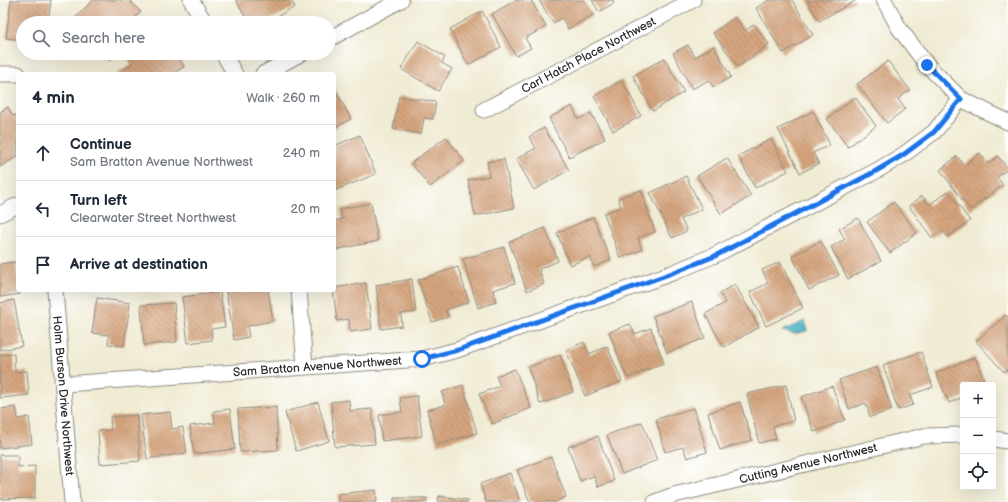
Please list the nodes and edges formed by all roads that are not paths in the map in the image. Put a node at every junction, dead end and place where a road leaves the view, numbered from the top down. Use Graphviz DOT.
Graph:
graph roads {
  1 [pos="191,0"];
  2 [pos="401,0"];
  3 [pos="693,0"];
  4 [pos="884,0"];
  5 [pos="201,16"];
  6 [pos="336,35"];
  7 [pos="226,60"];
  8 [pos="289,60"];
  9 [pos="234,72"];
  10 [pos="267,72"];
  11 [pos="0,74"];
  12 [pos="16,74"];
  13 [pos="961,99"];
  14 [pos="484,110"];
  15 [pos="1008,122"];
  16 [pos="16,206"];
  17 [pos="0,214"];
  18 [pos="55,292"];
  19 [pos="299,292"];
  20 [pos="305,367"];
  21 [pos="64,384"];
  22 [pos="960,435"];
  23 [pos="996,439"];
  24 [pos="1008,441"];
  25 [pos="72,502"];
  26 [pos="655,502"];
  1 -- 5 [label="street"];
  2 -- 6 [label="street"];
  3 -- 14 [label="street, Carl Hatch Place Northwest"];
  4 -- 13 [label="street"];
  7 -- 9 [label="street"];
  8 -- 10 [label="street"];
  11 -- 12 [label="street"];
  13 -- 15 [label="street"];
  13 -- 20 [label="street, Sam Bratton Avenue Northwest"];
  16 -- 17 [label="street"];
  18 -- 21 [label="street, Holm Burson Drive Northwest"];
  19 -- 20 [label="street"];
  20 -- 21 [label="street, Sam Bratton Avenue Northwest"];
  21 -- 25 [label="street, Holm Burson Drive Northwest"];
  22 -- 26 [label="street, Cutting Avenue Northwest"];
  23 -- 24 [label="street"];
}
